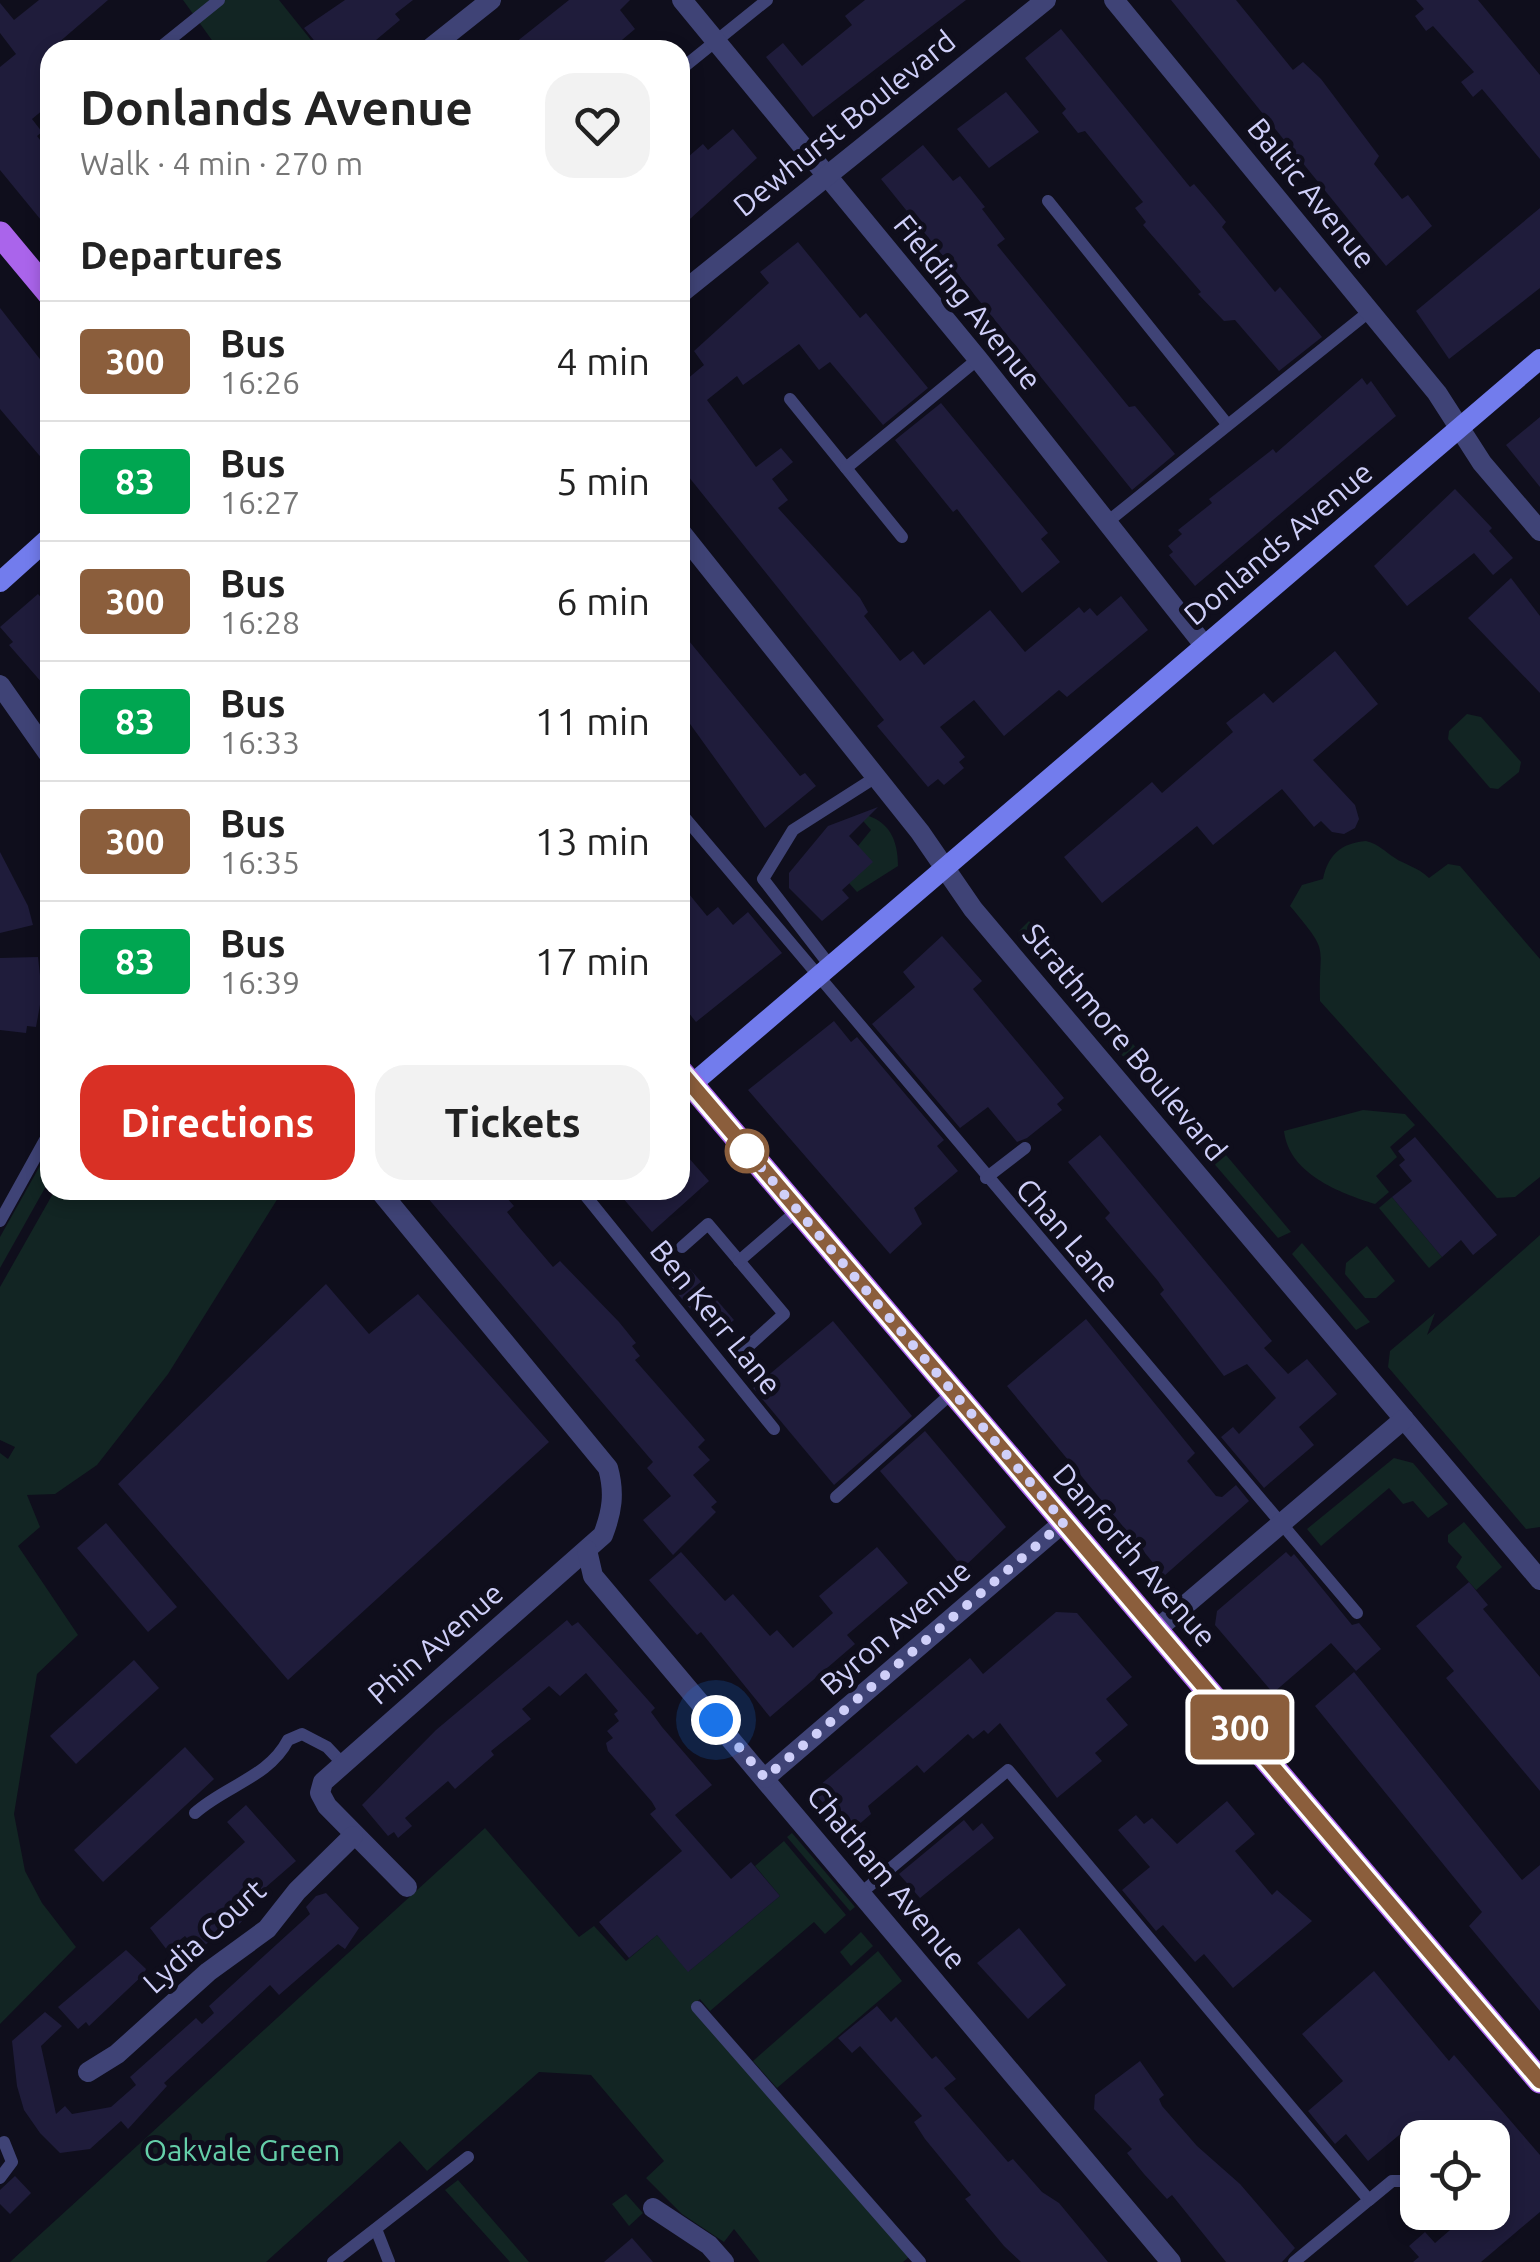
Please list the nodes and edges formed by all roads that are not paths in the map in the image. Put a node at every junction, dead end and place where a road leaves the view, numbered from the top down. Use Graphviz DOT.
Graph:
graph roads {
  1 [pos="219,0"];
  2 [pos="492,0"];
  3 [pos="682,0"];
  4 [pos="767,0"];
  5 [pos="1046,0"];
  6 [pos="1114,0"];
  7 [pos="169,40"];
  8 [pos="441,40"];
  9 [pos="716,41"];
  10 [pos="690,62"];
  11 [pos="825,175"];
  12 [pos="1048,201"];
  13 [pos="0,234"];
  14 [pos="40,282"];
  15 [pos="690,286"];
  16 [pos="1370,310"];
  17 [pos="978,359"];
  18 [pos="1540,359"];
  19 [pos="790,399"];
  20 [pos="1227,424"];
  21 [pos="1460,428"];
  22 [pos="846,468"];
  23 [pos="1106,523"];
  24 [pos="1540,530"];
  25 [pos="902,536"];
  26 [pos="690,544"];
  27 [pos="40,549"];
  28 [pos="0,582"];
  29 [pos="1204,645"];
  30 [pos="0,685"];
  31 [pos="40,742"];
  32 [pos="876,777"];
  33 [pos="690,823"];
  34 [pos="946,867"];
  35 [pos="824,973"];
  36 [pos="690,1075"];
  37 [pos="690,1083"];
  38 [pos="1025,1148"];
  39 [pos="40,1149"];
  40 [pos="986,1178"];
  41 [pos="387,1200"];
  42 [pos="589,1200"];
  43 [pos="798,1210"];
  44 [pos="0,1221"];
  45 [pos="682,1247"];
  46 [pos="739,1260"];
  47 [pos="743,1351"];
  48 [pos="954,1392"];
  49 [pos="1404,1419"];
  50 [pos="774,1429"];
  51 [pos="836,1497"];
  52 [pos="1064,1522"];
  53 [pos="1282,1523"];
  54 [pos="587,1550"];
  55 [pos="1540,1580"];
  56 [pos="1357,1613"];
  57 [pos="1156,1630"];
  58 [pos="343,1764"];
  59 [pos="765,1778"];
  60 [pos="196,1813"];
  61 [pos="352,1836"];
  62 [pos="407,1888"];
  63 [pos="860,1893"];
  64 [pos="697,2007"];
  65 [pos="88,2072"];
  66 [pos="1540,2081"];
  67 [pos="4,2142"];
  68 [pos="468,2157"];
  69 [pos="0,2178"];
  70 [pos="1400,2180"];
  71 [pos="1368,2200"];
  72 [pos="653,2208"];
  73 [pos="376,2229"];
  74 [pos="333,2262"];
  75 [pos="390,2262"];
  76 [pos="724,2262"];
  77 [pos="920,2262"];
  78 [pos="1171,2262"];
  79 [pos="1294,2262"];
  1 -- 7 [label="lane"];
  2 -- 8 [label="street"];
  3 -- 9 [label="street, Fielding Avenue"];
  4 -- 9 [label="lane"];
  5 -- 11 [label="street, Dewhurst Boulevard"];
  6 -- 16 [label="street, Baltic Avenue"];
  9 -- 10 [label="lane"];
  9 -- 11 [label="street, Fielding Avenue"];
  11 -- 15 [label="street, Dewhurst Boulevard"];
  11 -- 17 [label="street, Fielding Avenue"];
  12 -- 20 [label="lane"];
  13 -- 14 [label="main road"];
  16 -- 20 [label="lane"];
  16 -- 21 [label="street, Baltic Avenue"];
  17 -- 22 [label="lane"];
  17 -- 23 [label="street, Fielding Avenue"];
  18 -- 21 [label="street, Donlands Avenue"];
  19 -- 22 [label="lane"];
  20 -- 23 [label="lane"];
  21 -- 24 [label="street, Baltic Avenue"];
  21 -- 29 [label="street, Donlands Avenue"];
  22 -- 25 [label="lane"];
  23 -- 29 [label="street, Fielding Avenue"];
  26 -- 32 [label="street, Strathmore Boulevard"];
  27 -- 28 [label="street"];
  29 -- 34 [label="street, Donlands Avenue"];
  30 -- 31 [label="street"];
  32 -- 34 [label="street, Strathmore Boulevard"];
  32 -- 35 [label="lane"];
  33 -- 35 [label="lane"];
  34 -- 35 [label="street, Donlands Avenue"];
  34 -- 49 [label="street, Strathmore Boulevard"];
  35 -- 36 [label="street, Donlands Avenue"];
  35 -- 40 [label="lane, Chan Lane"];
  37 -- 43 [label="main road, Danforth Avenue"];
  38 -- 40 [label="lane"];
  39 -- 44 [label="lane"];
  40 -- 53 [label="lane, Chan Lane"];
  41 -- 54 [label="street"];
  42 -- 50 [label="lane, Ben Kerr Lane"];
  43 -- 46 [label="lane"];
  43 -- 48 [label="main road, Danforth Avenue"];
  45 -- 46 [label="lane"];
  46 -- 47 [label="lane"];
  48 -- 51 [label="lane"];
  48 -- 52 [label="main road, Danforth Avenue"];
  49 -- 53 [label="street"];
  49 -- 55 [label="street, Strathmore Boulevard"];
  52 -- 57 [label="main road, Danforth Avenue"];
  52 -- 59 [label="street, Byron Avenue"];
  53 -- 56 [label="lane, Chan Lane"];
  53 -- 57 [label="street"];
  54 -- 58 [label="street, Phin Avenue"];
  54 -- 59 [label="street, Chatham Avenue"];
  57 -- 66 [label="main road, Danforth Avenue"];
  58 -- 60 [label="lane"];
  58 -- 61 [label="street, Phin Avenue"];
  59 -- 63 [label="street, Chatham Avenue"];
  61 -- 62 [label="street"];
  61 -- 65 [label="street, Lydia Court"];
  63 -- 71 [label="lane"];
  63 -- 78 [label="street, Chatham Avenue"];
  64 -- 77 [label="lane"];
  67 -- 69 [label="lane"];
  68 -- 73 [label="lane"];
  70 -- 71 [label="lane"];
  71 -- 79 [label="lane"];
  72 -- 76 [label="street"];
  73 -- 74 [label="lane"];
  73 -- 75 [label="lane"];
}
